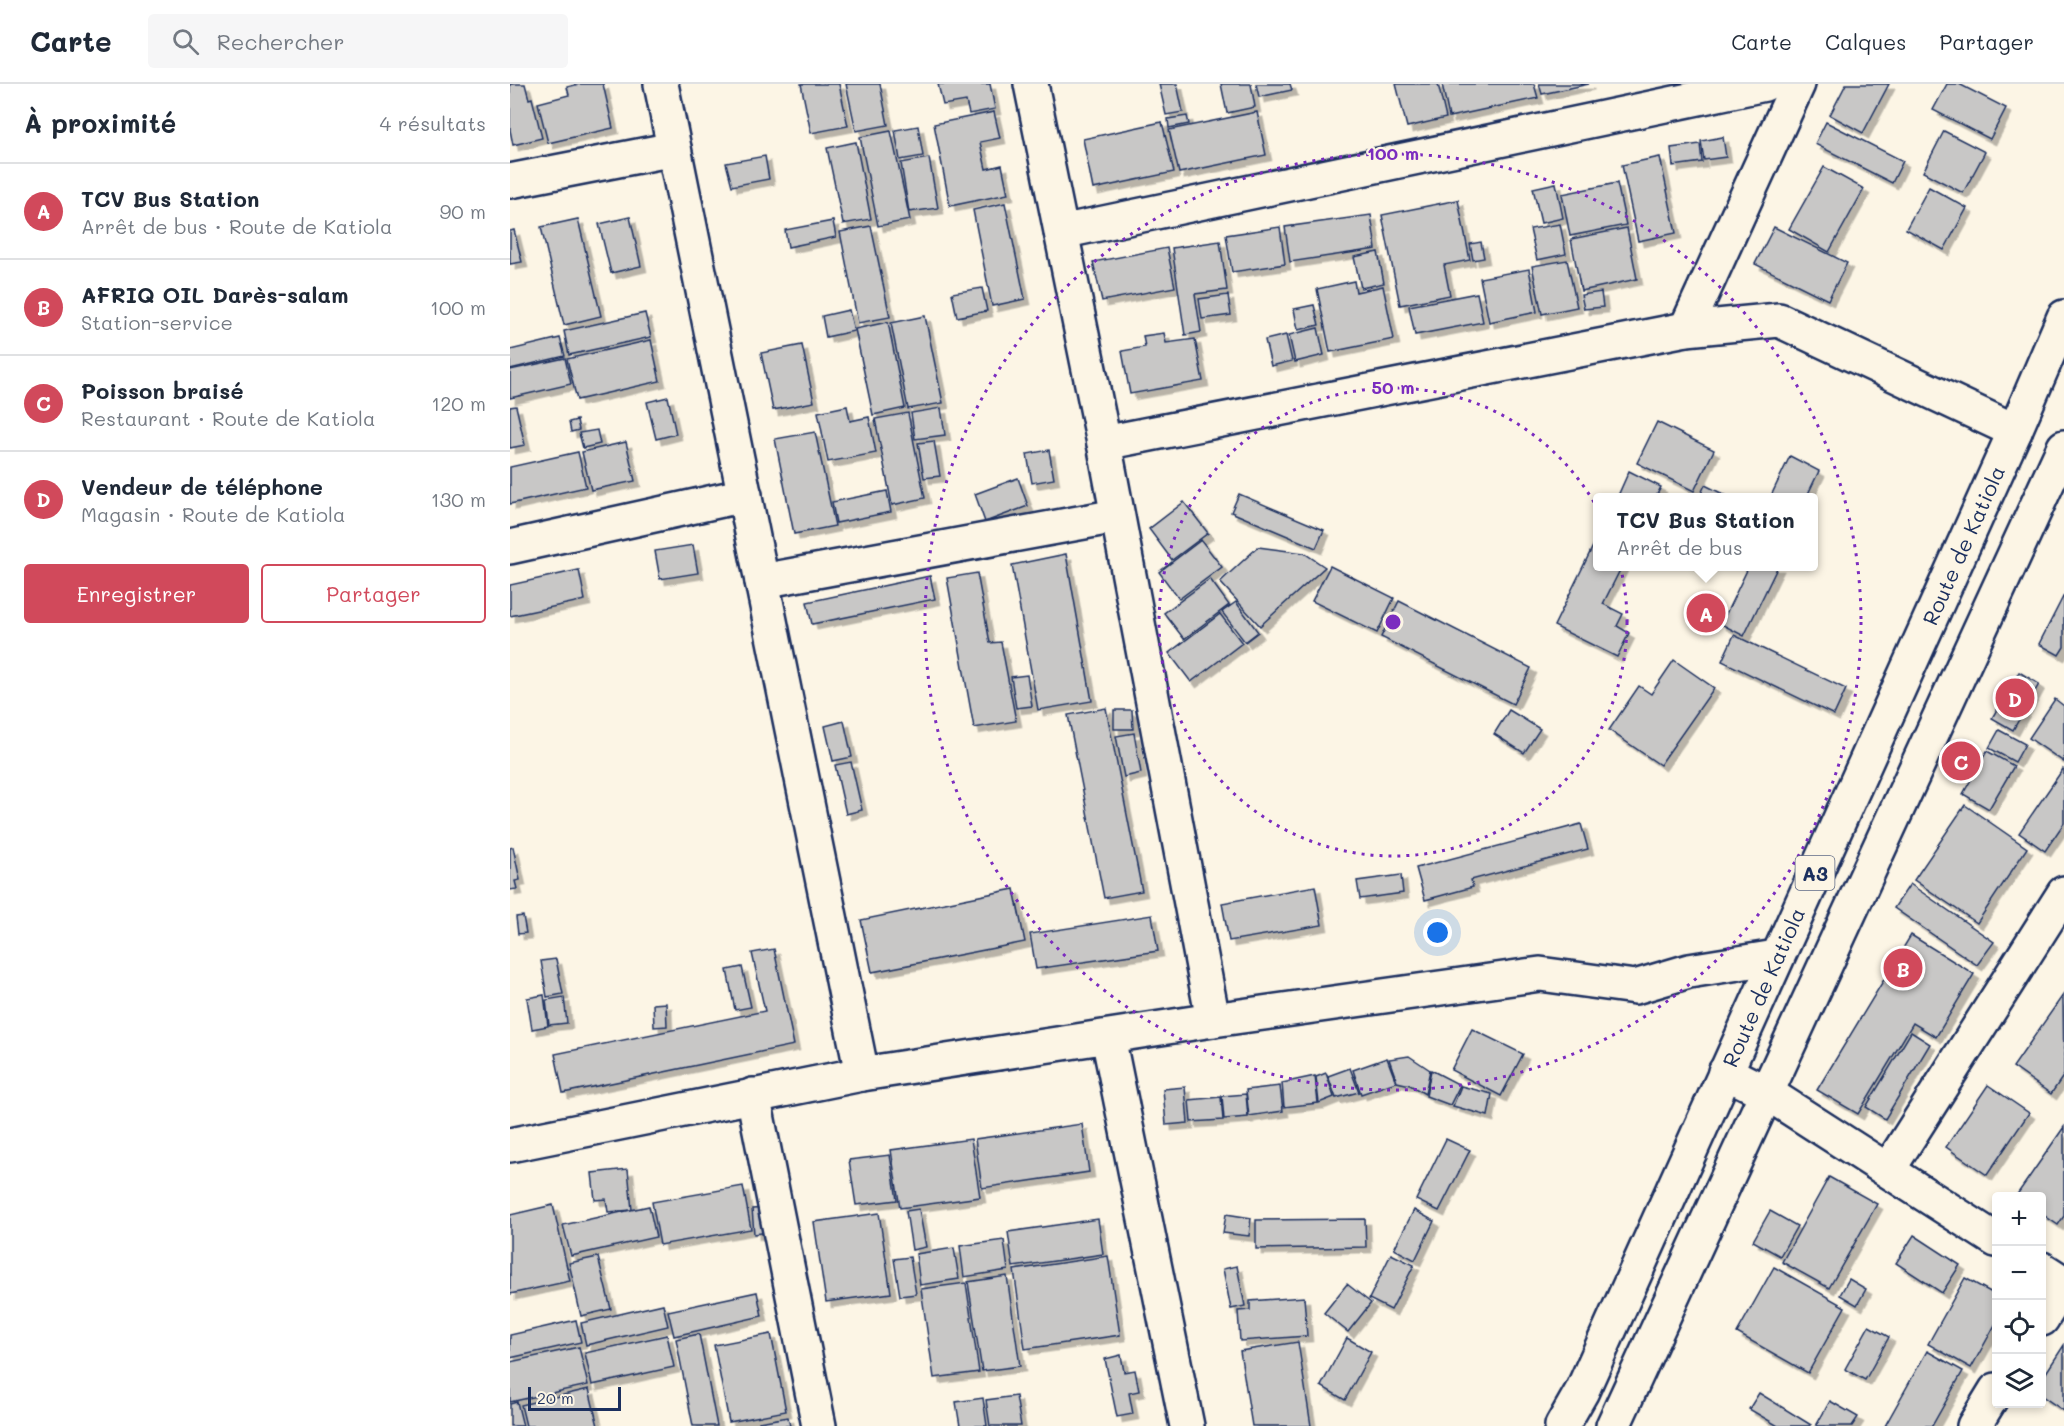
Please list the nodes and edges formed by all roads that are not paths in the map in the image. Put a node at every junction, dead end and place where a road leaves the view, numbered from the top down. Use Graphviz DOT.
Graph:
graph roads {
  1 [pos="661,84"];
  2 [pos="1031,84"];
  3 [pos="1765,84"];
  4 [pos="1798,84"];
  5 [pos="674,149"];
  6 [pos="510,181"];
  7 [pos="1061,232"];
  8 [pos="2064,317"];
  9 [pos="1686,328"];
  10 [pos="2015,431"];
  11 [pos="1104,443"];
  12 [pos="2064,447"];
  13 [pos="745,495"];
  14 [pos="1117,516"];
  15 [pos="510,547"];
  16 [pos="762,581"];
  17 [pos="2064,893"];
  18 [pos="1776,957"];
  19 [pos="1213,1020"];
  20 [pos="1108,1037"];
  21 [pos="1725,1072"];
  22 [pos="862,1074"];
  23 [pos="1767,1093"];
  24 [pos="753,1095"];
  25 [pos="510,1145"];
  26 [pos="1888,1170"];
  27 [pos="1992,1237"];
  28 [pos="2046,1272"];
  29 [pos="2064,1284"];
  30 [pos="2046,1313"];
  31 [pos="1992,1397"];
  32 [pos="819,1426"];
  33 [pos="1187,1426"];
  34 [pos="1562,1426"];
  35 [pos="1613,1426"];
  36 [pos="1974,1426"];
  1 -- 5 [label="main road"];
  2 -- 7 [label="main road"];
  3 -- 7 [label="main road"];
  4 -- 9 [label="main road"];
  5 -- 6 [label="main road"];
  5 -- 13 [label="main road"];
  7 -- 11 [label="main road"];
  8 -- 10 [label="main road, Route de Katiola / A3"];
  9 -- 10 [label="main road"];
  9 -- 11 [label="main road"];
  10 -- 18 [label="main road, Route de Katiola / A3"];
  11 -- 14 [label="main road"];
  12 -- 23 [label="main road, A3"];
  13 -- 15 [label="main road"];
  13 -- 16 [label="main road"];
  14 -- 16 [label="main road"];
  14 -- 19 [label="main road"];
  16 -- 22 [label="main road"];
  17 -- 26 [label="main road"];
  18 -- 19 [label="main road"];
  18 -- 21 [label="main road, Route de Katiola / A3"];
  19 -- 20 [label="main road"];
  20 -- 22 [label="main road"];
  20 -- 33 [label="main road"];
  21 -- 23 [label="main road"];
  21 -- 34 [label="main road, Route de Katiola / A3"];
  22 -- 24 [label="main road"];
  23 -- 26 [label="main road"];
  23 -- 35 [label="main road, A3"];
  24 -- 25 [label="main road"];
  24 -- 32 [label="main road"];
  26 -- 27 [label="main road"];
  28 -- 29 [label="main road"];
  29 -- 30 [label="main road"];
  31 -- 36 [label="main road"];
}
